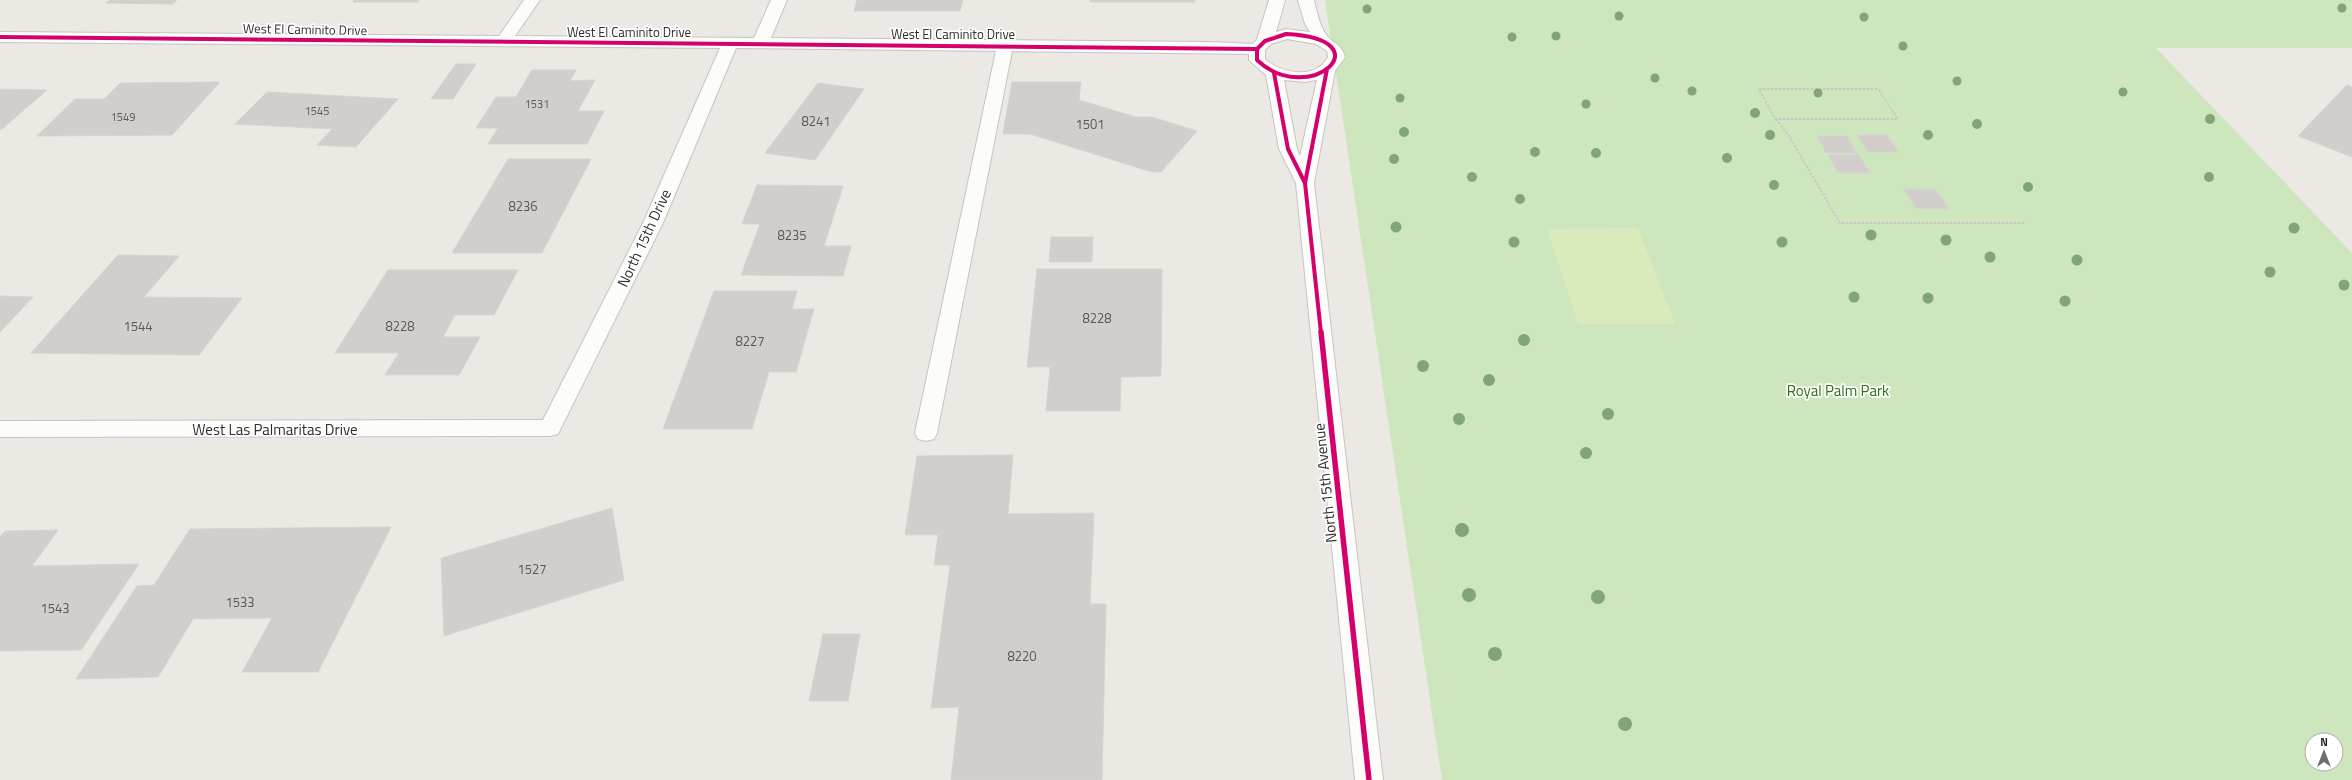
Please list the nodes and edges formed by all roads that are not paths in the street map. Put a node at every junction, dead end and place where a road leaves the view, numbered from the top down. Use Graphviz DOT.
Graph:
graph roads {
  1 [pos="532,0"];
  2 [pos="779,0"];
  3 [pos="1277,0"];
  4 [pos="1306,0"];
  5 [pos="0,37"];
  6 [pos="1323,41"];
  7 [pos="503,42"];
  8 [pos="730,44"];
  9 [pos="760,44"];
  10 [pos="1261,45"];
  11 [pos="1004,46"];
  12 [pos="1327,69"];
  13 [pos="1274,73"];
  14 [pos="1305,183"];
  15 [pos="550,428"];
  16 [pos="0,429"];
  17 [pos="926,433"];
  18 [pos="1369,780"];
  1 -- 7 [label="street"];
  2 -- 9 [label="street"];
  3 -- 10 [label="street"];
  4 -- 6 [label="street, North 15th Avenue"];
  5 -- 7 [label="street, West El Caminito Drive"];
  6 -- 10 [label="street"];
  6 -- 12 [label="street, North 15th Avenue"];
  7 -- 8 [label="street, West El Caminito Drive"];
  8 -- 9 [label="street, West El Caminito Drive"];
  8 -- 15 [label="street, North 15th Drive"];
  9 -- 11 [label="street, West El Caminito Drive"];
  10 -- 11 [label="street, West El Caminito Drive"];
  10 -- 13 [label="street"];
  11 -- 17 [label="street"];
  12 -- 13 [label="street"];
  12 -- 14 [label="street, North 15th Avenue"];
  13 -- 14 [label="street, North 15th Avenue"];
  14 -- 18 [label="street, North 15th Avenue"];
  15 -- 16 [label="street, West Las Palmaritas Drive"];
}
